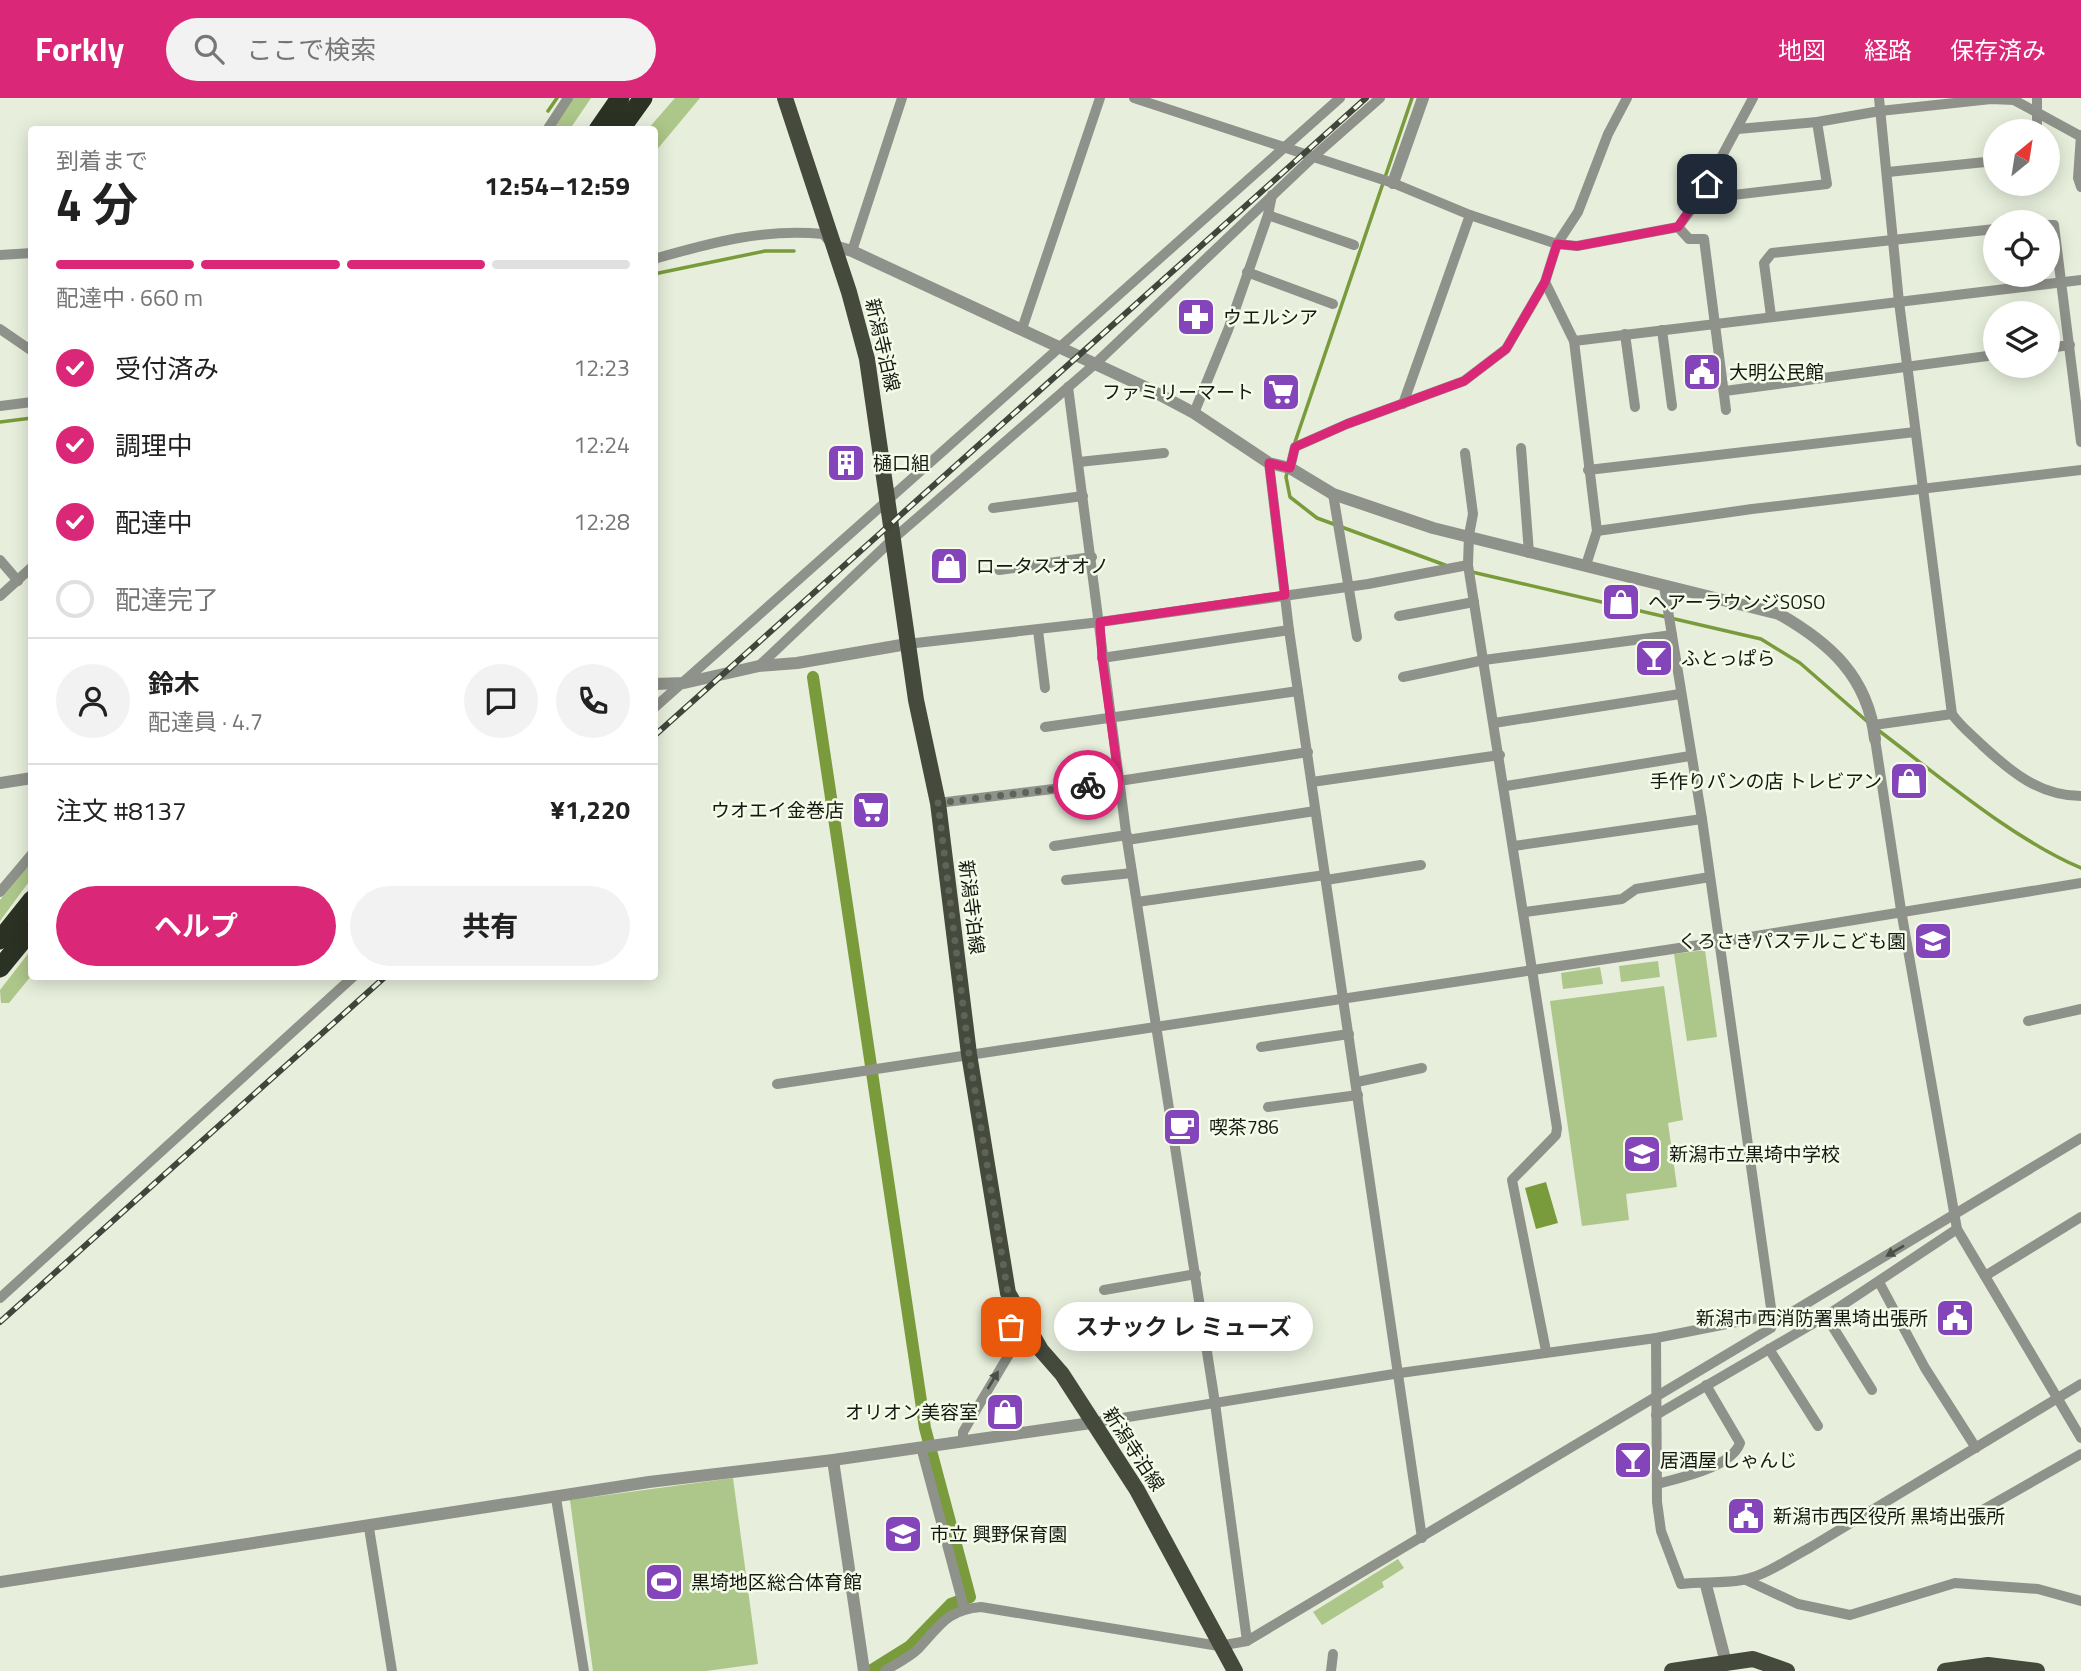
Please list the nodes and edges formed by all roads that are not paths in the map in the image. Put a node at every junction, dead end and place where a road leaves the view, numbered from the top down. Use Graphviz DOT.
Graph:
graph roads {
  1 [pos="568,98"];
  2 [pos="620,98"];
  3 [pos="643,98"];
  4 [pos="785,98"];
  5 [pos="902,98"];
  6 [pos="1100,98"];
  7 [pos="1134,98"];
  8 [pos="1340,98"];
  9 [pos="1380,98"];
  10 [pos="1423,98"];
  11 [pos="1627,98"];
  12 [pos="1753,98"];
  13 [pos="1879,98"];
  14 [pos="2037,98"];
  15 [pos="1975,100"];
  16 [pos="1880,111"];
  17 [pos="2036,111"];
  18 [pos="2036,119"];
  19 [pos="1817,122"];
  20 [pos="550,126"];
  21 [pos="601,126"];
  22 [pos="623,126"];
  23 [pos="1738,129"];
  24 [pos="2081,135"];
  25 [pos="1284,148"];
  26 [pos="1313,157"];
  27 [pos="1983,162"];
  28 [pos="1888,172"];
  29 [pos="1393,183"];
  30 [pos="2081,187"];
  31 [pos="1272,195"];
  32 [pos="1699,199"];
  33 [pos="1268,215"];
  34 [pos="1470,215"];
  35 [pos="1678,227"];
  36 [pos="1983,230"];
  37 [pos="1894,238"];
  38 [pos="1557,244"];
  39 [pos="1354,245"];
  40 [pos="834,246"];
  41 [pos="852,251"];
  42 [pos="28,253"];
  43 [pos="0,255"];
  44 [pos="658,258"];
  45 [pos="2060,268"];
  46 [pos="1247,272"];
  47 [pos="2081,280"];
  48 [pos="1545,282"];
  49 [pos="2062,283"];
  50 [pos="1899,302"];
  51 [pos="1334,304"];
  52 [pos="1770,316"];
  53 [pos="1713,324"];
  54 [pos="0,329"];
  55 [pos="1022,329"];
  56 [pos="1662,330"];
  57 [pos="1625,334"];
  58 [pos="1574,341"];
  59 [pos="2070,345"];
  60 [pos="1060,346"];
  61 [pos="2060,346"];
  62 [pos="28,348"];
  63 [pos="1983,357"];
  64 [pos="1096,364"];
  65 [pos="1909,368"];
  66 [pos="1068,387"];
  67 [pos="1725,391"];
  68 [pos="28,402"];
  69 [pos="1403,404"];
  70 [pos="0,406"];
  71 [pos="1672,406"];
  72 [pos="1635,407"];
  73 [pos="1726,410"];
  74 [pos="1194,413"];
  75 [pos="1915,432"];
  76 [pos="2081,442"];
  77 [pos="1521,448"];
  78 [pos="1164,453"];
  79 [pos="1465,453"];
  80 [pos="1079,462"];
  81 [pos="1269,463"];
  82 [pos="1290,468"];
  83 [pos="1588,470"];
  84 [pos="2081,470"];
  85 [pos="1924,489"];
  86 [pos="1332,494"];
  87 [pos="1083,496"];
  88 [pos="888,500"];
  89 [pos="993,508"];
  90 [pos="1597,531"];
  91 [pos="1469,535"];
  92 [pos="893,539"];
  93 [pos="1529,553"];
  94 [pos="1091,557"];
  95 [pos="0,560"];
  96 [pos="1468,565"];
  97 [pos="1586,565"];
  98 [pos="999,570"];
  99 [pos="28,571"];
  100 [pos="18,581"];
  101 [pos="1349,585"];
  102 [pos="1664,586"];
  103 [pos="1285,595"];
  104 [pos="0,596"];
  105 [pos="1474,602"];
  106 [pos="1399,616"];
  107 [pos="1100,622"];
  108 [pos="1038,630"];
  109 [pos="1289,630"];
  110 [pos="1672,635"];
  111 [pos="1357,637"];
  112 [pos="907,644"];
  113 [pos="1102,658"];
  114 [pos="1483,660"];
  115 [pos="759,666"];
  116 [pos="1403,677"];
  117 [pos="684,683"];
  118 [pos="658,684"];
  119 [pos="1045,688"];
  120 [pos="1298,691"];
  121 [pos="1680,694"];
  122 [pos="658,705"];
  123 [pos="1952,714"];
  124 [pos="1112,719"];
  125 [pos="1494,723"];
  126 [pos="1874,725"];
  127 [pos="1045,727"];
  128 [pos="1875,739"];
  129 [pos="1308,752"];
  130 [pos="1500,755"];
  131 [pos="1690,756"];
  132 [pos="28,779"];
  133 [pos="1119,781"];
  134 [pos="1312,782"];
  135 [pos="0,783"];
  136 [pos="1506,786"];
  137 [pos="2081,796"];
  138 [pos="938,803"];
  139 [pos="1315,811"];
  140 [pos="1702,819"];
  141 [pos="1127,838"];
  142 [pos="1054,846"];
  143 [pos="1514,846"];
  144 [pos="28,859"];
  145 [pos="1421,865"];
  146 [pos="1132,873"];
  147 [pos="1326,877"];
  148 [pos="1710,877"];
  149 [pos="1066,880"];
  150 [pos="2081,883"];
  151 [pos="0,892"];
  152 [pos="1137,902"];
  153 [pos="28,905"];
  154 [pos="1900,910"];
  155 [pos="1525,912"];
  156 [pos="28,934"];
  157 [pos="0,940"];
  158 [pos="1719,942"];
  159 [pos="0,968"];
  160 [pos="1534,971"];
  161 [pos="350,980"];
  162 [pos="1343,1000"];
  163 [pos="2081,1009"];
  164 [pos="2028,1021"];
  165 [pos="1156,1028"];
  166 [pos="1349,1034"];
  167 [pos="1261,1047"];
  168 [pos="969,1054"];
  169 [pos="1422,1068"];
  170 [pos="1357,1082"];
  171 [pos="777,1084"];
  172 [pos="1358,1095"];
  173 [pos="1268,1107"];
  174 [pos="2081,1138"];
  175 [pos="1953,1215"];
  176 [pos="2081,1217"];
  177 [pos="1957,1229"];
  178 [pos="1196,1274"];
  179 [pos="1985,1276"];
  180 [pos="1879,1282"];
  181 [pos="1104,1290"];
  182 [pos="1008,1293"];
  183 [pos="0,1298"];
  184 [pos="1772,1315"];
  185 [pos="1826,1316"];
  186 [pos="1656,1338"];
  187 [pos="1769,1349"];
  188 [pos="1546,1352"];
  189 [pos="1400,1373"];
  190 [pos="2081,1384"];
  191 [pos="1706,1385"];
  192 [pos="1872,1390"];
  193 [pos="1656,1396"];
  194 [pos="2057,1398"];
  195 [pos="1215,1402"];
  196 [pos="1656,1415"];
  197 [pos="1091,1423"];
  198 [pos="1818,1426"];
  199 [pos="2081,1438"];
  200 [pos="963,1440"];
  201 [pos="921,1447"];
  202 [pos="1976,1448"];
  203 [pos="2081,1454"];
  204 [pos="833,1460"];
  205 [pos="1657,1484"];
  206 [pos="556,1498"];
  207 [pos="1979,1512"];
  208 [pos="369,1528"];
  209 [pos="1422,1538"];
  210 [pos="1745,1580"];
  211 [pos="0,1583"];
  212 [pos="1706,1585"];
  213 [pos="2081,1601"];
  214 [pos="964,1608"];
  215 [pos="1247,1641"];
  216 [pos="1219,1646"];
  217 [pos="1333,1654"];
  218 [pos="1726,1662"];
  219 [pos="392,1671"];
  220 [pos="584,1671"];
  221 [pos="864,1671"];
  222 [pos="885,1671"];
  223 [pos="1235,1671"];
  224 [pos="1331,1671"];
  225 [pos="1672,1671"];
  226 [pos="1787,1671"];
  227 [pos="1945,1671"];
  228 [pos="2037,1671"];
  1 -- 20 [label="street"];
  2 -- 21 [label="highway"];
  3 -- 22 [label="highway"];
  4 -- 40 [label="main road, 新潟寺泊線"];
  5 -- 41 [label="street"];
  6 -- 55 [label="street"];
  7 -- 25 [label="street"];
  8 -- 25 [label="street"];
  9 -- 26 [label="street"];
  10 -- 29 [label="street"];
  11 -- 38 [label="street"];
  12 -- 23 [label="street"];
  13 -- 16 [label="street"];
  14 -- 17 [label="street"];
  15 -- 16 [label="street"];
  15 -- 17 [label="street"];
  16 -- 19 [label="street"];
  16 -- 28 [label="street"];
  17 -- 18 [label="street"];
  17 -- 24 [label="street"];
  19 -- 23 [label="street"];
  19 -- 32 [label="street"];
  23 -- 32 [label="street"];
  24 -- 30 [label="street"];
  25 -- 26 [label="street"];
  25 -- 60 [label="street"];
  26 -- 29 [label="street"];
  26 -- 31 [label="street"];
  27 -- 28 [label="street"];
  28 -- 37 [label="street"];
  29 -- 34 [label="street"];
  31 -- 33 [label="street"];
  31 -- 64 [label="street"];
  32 -- 35 [label="street"];
  33 -- 39 [label="street"];
  33 -- 46 [label="street"];
  34 -- 38 [label="street"];
  34 -- 69 [label="street"];
  35 -- 38 [label="street"];
  35 -- 53 [label="street"];
  36 -- 37 [label="street"];
  37 -- 50 [label="street"];
  37 -- 52 [label="street"];
  38 -- 48 [label="street"];
  40 -- 41 [label="street"];
  40 -- 44 [label="street"];
  40 -- 88 [label="main road, 新潟寺泊線"];
  41 -- 55 [label="street"];
  42 -- 43 [label="street"];
  45 -- 49 [label="street"];
  46 -- 51 [label="street"];
  46 -- 74 [label="street"];
  47 -- 49 [label="street"];
  48 -- 58 [label="street"];
  48 -- 69 [label="street"];
  49 -- 50 [label="street"];
  49 -- 59 [label="street"];
  50 -- 52 [label="street"];
  50 -- 65 [label="street"];
  52 -- 53 [label="street"];
  53 -- 56 [label="street"];
  53 -- 67 [label="street"];
  54 -- 62 [label="street"];
  55 -- 60 [label="street"];
  56 -- 57 [label="street"];
  56 -- 71 [label="street"];
  57 -- 58 [label="street"];
  57 -- 72 [label="street"];
  58 -- 83 [label="street"];
  59 -- 61 [label="street"];
  59 -- 76 [label="street"];
  60 -- 64 [label="street"];
  60 -- 88 [label="street"];
  63 -- 65 [label="street"];
  64 -- 66 [label="street"];
  64 -- 74 [label="street"];
  65 -- 67 [label="street"];
  65 -- 75 [label="street"];
  66 -- 80 [label="street"];
  66 -- 92 [label="street"];
  67 -- 73 [label="street"];
  68 -- 70 [label="street"];
  69 -- 82 [label="street"];
  74 -- 81 [label="street"];
  75 -- 83 [label="street"];
  75 -- 85 [label="street"];
  77 -- 93 [label="street"];
  78 -- 80 [label="street"];
  79 -- 91 [label="street"];
  80 -- 87 [label="street"];
  81 -- 82 [label="street"];
  81 -- 103 [label="street"];
  82 -- 86 [label="street"];
  83 -- 90 [label="street"];
  84 -- 85 [label="street"];
  85 -- 90 [label="street"];
  85 -- 123 [label="street"];
  86 -- 91 [label="street"];
  86 -- 101 [label="street"];
  87 -- 89 [label="street"];
  87 -- 94 [label="street"];
  88 -- 92 [label="main road, 新潟寺泊線"];
  88 -- 117 [label="street"];
  90 -- 97 [label="street"];
  91 -- 93 [label="street"];
  91 -- 96 [label="street"];
  92 -- 112 [label="main road, 新潟寺泊線"];
  92 -- 115 [label="street"];
  93 -- 97 [label="street"];
  94 -- 98 [label="street"];
  94 -- 107 [label="street"];
  95 -- 100 [label="street"];
  96 -- 101 [label="street"];
  96 -- 105 [label="street"];
  97 -- 102 [label="street"];
  99 -- 100 [label="street"];
  100 -- 104 [label="street"];
  101 -- 103 [label="street"];
  101 -- 111 [label="street"];
  102 -- 110 [label="street"];
  102 -- 126 [label="street"];
  103 -- 107 [label="street"];
  103 -- 109 [label="street"];
  105 -- 106 [label="street"];
  105 -- 114 [label="street"];
  107 -- 108 [label="street"];
  107 -- 113 [label="street"];
  108 -- 112 [label="street"];
  108 -- 119 [label="street"];
  109 -- 113 [label="street"];
  109 -- 120 [label="street"];
  110 -- 114 [label="street"];
  110 -- 121 [label="street"];
  112 -- 115 [label="street"];
  112 -- 138 [label="main road, 新潟寺泊線"];
  113 -- 124 [label="street"];
  114 -- 116 [label="street"];
  114 -- 125 [label="street"];
  115 -- 117 [label="street"];
  117 -- 118 [label="street"];
  117 -- 122 [label="street"];
  120 -- 124 [label="street"];
  120 -- 129 [label="street"];
  121 -- 125 [label="street"];
  121 -- 131 [label="street"];
  123 -- 126 [label="street"];
  123 -- 137 [label="street"];
  124 -- 127 [label="street"];
  124 -- 133 [label="street"];
  125 -- 130 [label="street"];
  126 -- 128 [label="street"];
  128 -- 154 [label="street"];
  129 -- 133 [label="street"];
  129 -- 134 [label="street"];
  130 -- 134 [label="street"];
  130 -- 136 [label="street"];
  131 -- 136 [label="street"];
  131 -- 140 [label="street"];
  132 -- 135 [label="street"];
  133 -- 138 [label="street"];
  133 -- 141 [label="street"];
  134 -- 139 [label="street"];
  136 -- 143 [label="street"];
  138 -- 168 [label="main road, 新潟寺泊線"];
  139 -- 141 [label="street"];
  139 -- 147 [label="street"];
  140 -- 143 [label="street"];
  140 -- 148 [label="street"];
  141 -- 142 [label="street"];
  141 -- 146 [label="street"];
  143 -- 155 [label="street"];
  144 -- 151 [label="street"];
  145 -- 147 [label="street"];
  146 -- 149 [label="street"];
  146 -- 152 [label="street"];
  147 -- 152 [label="street"];
  147 -- 162 [label="street"];
  148 -- 155 [label="street"];
  148 -- 158 [label="street"];
  150 -- 154 [label="street"];
  152 -- 165 [label="street"];
  153 -- 157 [label="highway"];
  154 -- 158 [label="street"];
  154 -- 175 [label="street"];
  155 -- 160 [label="street"];
  156 -- 159 [label="highway"];
  158 -- 160 [label="street"];
  158 -- 184 [label="street"];
  160 -- 162 [label="street"];
  160 -- 188 [label="street"];
  161 -- 183 [label="street"];
  162 -- 165 [label="street"];
  162 -- 166 [label="street"];
  163 -- 164 [label="street"];
  165 -- 168 [label="street"];
  165 -- 178 [label="street"];
  166 -- 167 [label="street"];
  166 -- 170 [label="street"];
  168 -- 171 [label="street"];
  168 -- 182 [label="main road, 新潟寺泊線"];
  169 -- 170 [label="street"];
  170 -- 172 [label="street"];
  172 -- 173 [label="street"];
  172 -- 189 [label="street"];
  174 -- 175 [label="street"];
  175 -- 177 [label="street"];
  175 -- 184 [label="street, one-way"];
  176 -- 179 [label="street"];
  177 -- 179 [label="street"];
  177 -- 180 [label="street"];
  178 -- 181 [label="street"];
  178 -- 195 [label="street"];
  179 -- 194 [label="street"];
  180 -- 185 [label="street"];
  180 -- 202 [label="street"];
  182 -- 197 [label="main road, 新潟寺泊線"];
  200 -- 182 [label="street, one-way"];
  184 -- 186 [label="street"];
  184 -- 193 [label="street"];
  185 -- 187 [label="street"];
  185 -- 192 [label="street"];
  186 -- 188 [label="street"];
  186 -- 193 [label="street"];
  187 -- 191 [label="street"];
  187 -- 198 [label="street"];
  188 -- 189 [label="street"];
  189 -- 195 [label="street"];
  189 -- 209 [label="street"];
  190 -- 194 [label="street"];
  191 -- 196 [label="street"];
  191 -- 205 [label="street"];
  193 -- 196 [label="street"];
  193 -- 209 [label="street"];
  194 -- 199 [label="street"];
  194 -- 202 [label="street"];
  195 -- 197 [label="street"];
  195 -- 215 [label="street"];
  196 -- 205 [label="street"];
  197 -- 200 [label="street"];
  197 -- 216 [label="main road, 新潟寺泊線"];
  200 -- 201 [label="street"];
  201 -- 204 [label="street"];
  201 -- 214 [label="street"];
  202 -- 210 [label="street"];
  203 -- 207 [label="street"];
  204 -- 206 [label="street"];
  204 -- 221 [label="street"];
  205 -- 212 [label="street"];
  206 -- 208 [label="street"];
  206 -- 220 [label="street"];
  208 -- 211 [label="street"];
  208 -- 219 [label="street"];
  209 -- 215 [label="street"];
  210 -- 212 [label="street"];
  210 -- 213 [label="street"];
  212 -- 218 [label="street"];
  214 -- 216 [label="street"];
  214 -- 222 [label="street"];
  215 -- 216 [label="street"];
  216 -- 223 [label="main road, 新潟寺泊線"];
  217 -- 224 [label="street"];
  218 -- 225 [label="main road"];
  218 -- 226 [label="main road"];
  227 -- 228 [label="main road"];
}
